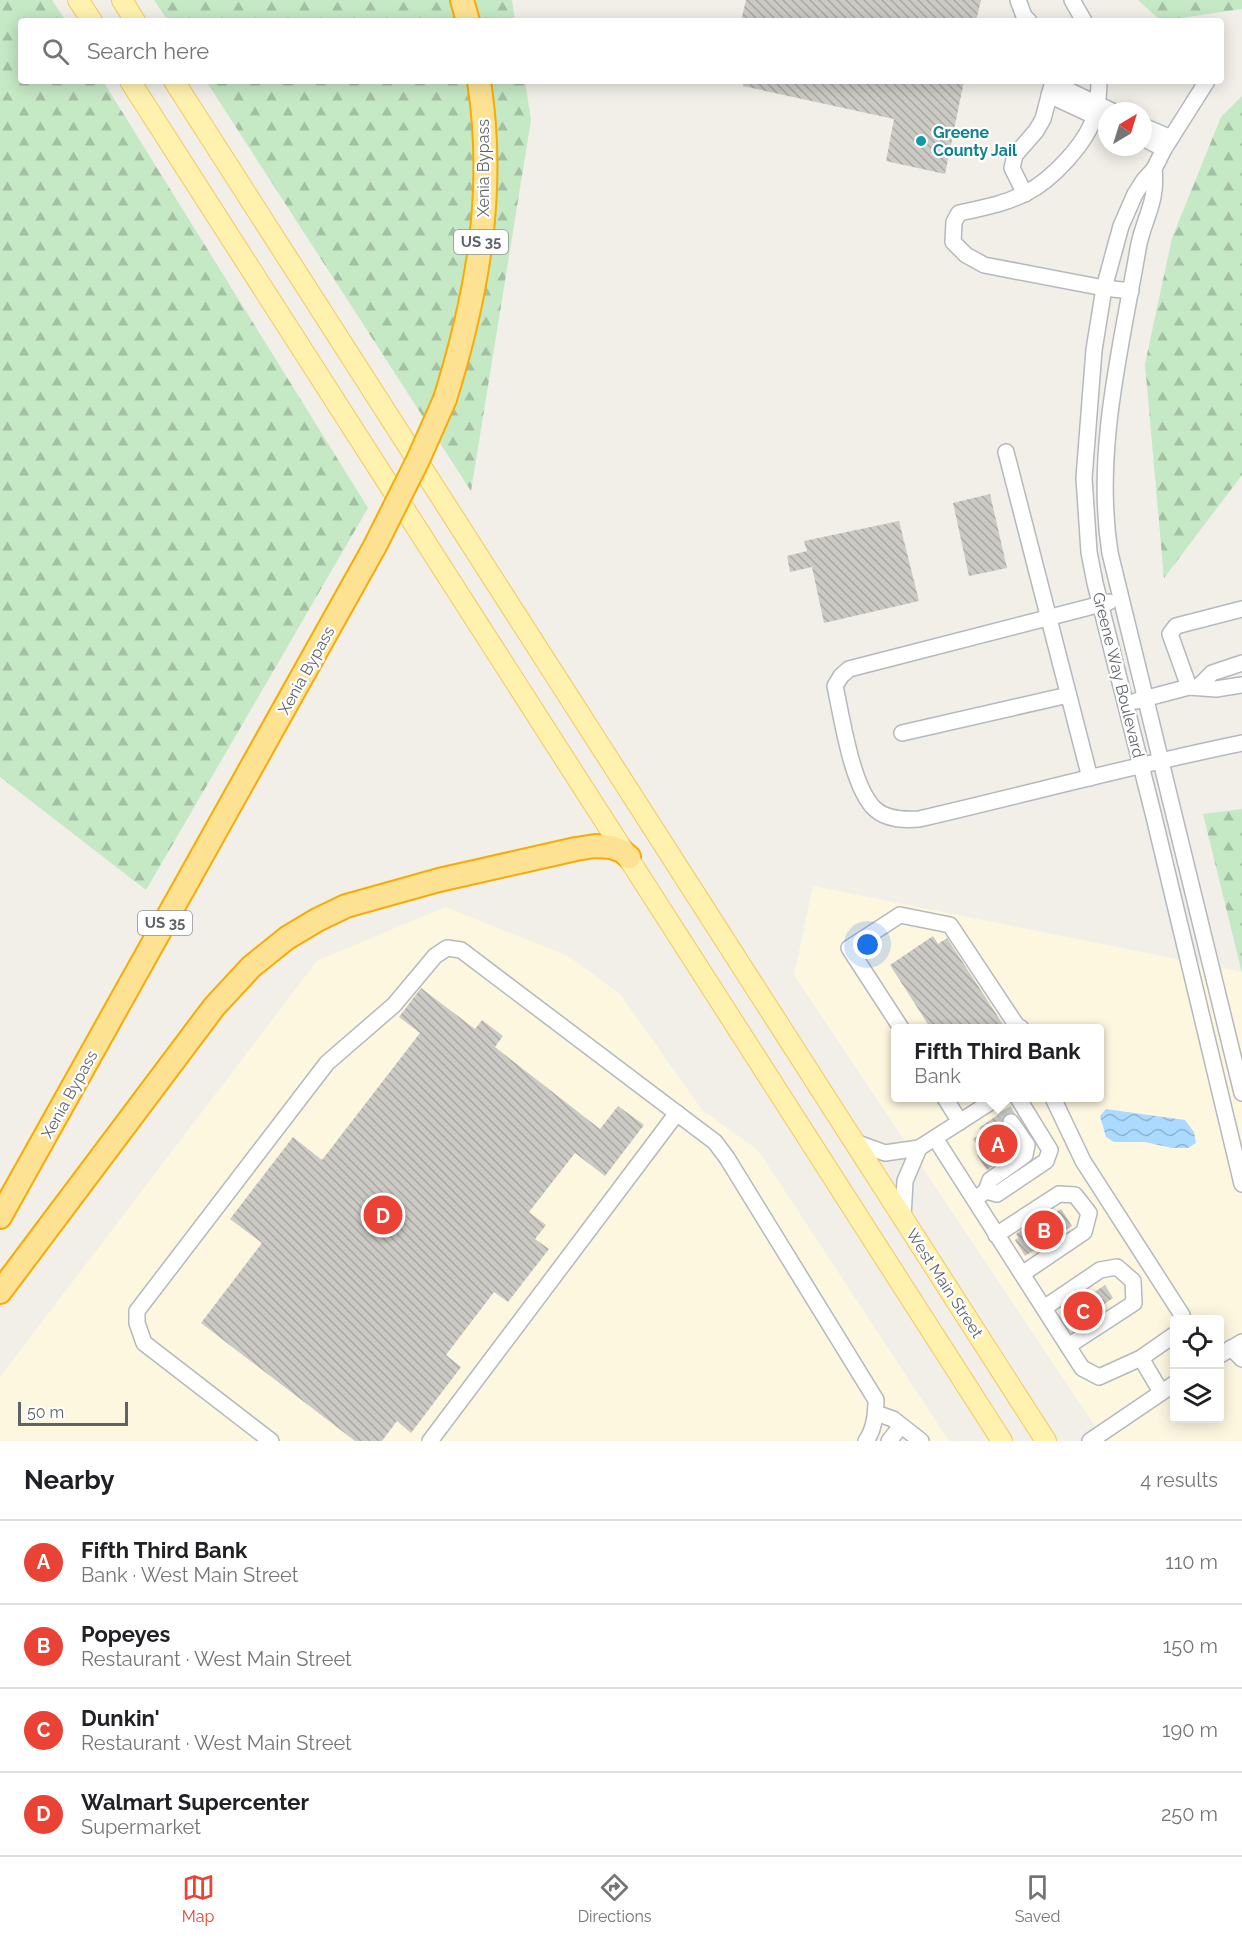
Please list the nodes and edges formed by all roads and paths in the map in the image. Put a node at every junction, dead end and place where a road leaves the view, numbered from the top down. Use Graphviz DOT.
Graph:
graph roads {
  1 [pos="78,0"];
  2 [pos="122,0"];
  3 [pos="462,0"];
  4 [pos="1018,0"];
  5 [pos="1072,0"];
  6 [pos="90,18"];
  7 [pos="133,18"];
  8 [pos="467,18"];
  9 [pos="1026,18"];
  10 [pos="1082,18"];
  11 [pos="132,84"];
  12 [pos="176,84"];
  13 [pos="479,84"];
  14 [pos="1099,84"];
  15 [pos="1205,84"];
  16 [pos="1052,86"];
  17 [pos="1100,102"];
  18 [pos="1098,113"];
  19 [pos="1098,117"];
  20 [pos="1152,132"];
  21 [pos="1152,140"];
  22 [pos="1168,143"];
  23 [pos="1154,170"];
  24 [pos="1025,194"];
  25 [pos="1104,288"];
  26 [pos="1131,291"];
  27 [pos="1006,452"];
  28 [pos="1121,599"];
  29 [pos="1101,604"];
  30 [pos="1242,611"];
  31 [pos="1048,616"];
  32 [pos="1242,663"];
  33 [pos="1242,685"];
  34 [pos="1193,687"];
  35 [pos="1068,695"];
  36 [pos="1145,700"];
  37 [pos="1126,703"];
  38 [pos="902,733"];
  39 [pos="1242,743"];
  40 [pos="1160,760"];
  41 [pos="1142,765"];
  42 [pos="1090,778"];
  43 [pos="628,857"];
  44 [pos="898,1024"];
  45 [pos="1015,1024"];
  46 [pos="1242,1093"];
  47 [pos="948,1102"];
  48 [pos="1020,1102"];
  49 [pos="1055,1102"];
  50 [pos="1002,1107"];
  51 [pos="677,1113"];
  52 [pos="960,1122"];
  53 [pos="936,1138"];
  54 [pos="855,1142"];
  55 [pos="919,1148"];
  56 [pos="1242,1184"];
  57 [pos="1103,1191"];
  58 [pos="980,1195"];
  59 [pos="1083,1205"];
  60 [pos="0,1217"];
  61 [pos="903,1217"];
  62 [pos="996,1235"];
  63 [pos="1152,1268"];
  64 [pos="1022,1274"];
  65 [pos="1133,1281"];
  66 [pos="0,1292"];
  67 [pos="1044,1308"];
  68 [pos="1182,1315"];
  69 [pos="1170,1338"];
  70 [pos="1068,1346"];
  71 [pos="1231,1348"];
  72 [pos="1141,1358"];
  73 [pos="1242,1359"];
  74 [pos="1170,1386"];
  75 [pos="1161,1392"];
  76 [pos="876,1413"];
  77 [pos="901,1426"];
  78 [pos="271,1441"];
  79 [pos="430,1441"];
  80 [pos="866,1441"];
  81 [pos="889,1441"];
  82 [pos="921,1441"];
  83 [pos="1002,1441"];
  84 [pos="1046,1441"];
  85 [pos="1090,1441"];
  1 -- 6 [label="main road"];
  2 -- 7 [label="main road"];
  3 -- 8 [label="highway"];
  4 -- 9 [label="street"];
  5 -- 10 [label="street"];
  11 -- 43 [label="main road"];
  12 -- 54 [label="main road, West Main Street"];
  13 -- 60 [label="highway, Xenia Bypass / US 35, bridge"];
  14 -- 17 [label="street"];
  15 -- 22 [label="street, Greene Way Boulevard"];
  16 -- 18 [label="street"];
  16 -- 24 [label="street"];
  19 -- 24 [label="street"];
  20 -- 22 [label="street"];
  21 -- 22 [label="street"];
  22 -- 23 [label="street, Greene Way Boulevard"];
  23 -- 25 [label="street, Greene Way Boulevard"];
  23 -- 26 [label="street, Greene Way Boulevard"];
  24 -- 25 [label="street"];
  25 -- 26 [label="street"];
  25 -- 29 [label="street, Greene Way Boulevard"];
  26 -- 28 [label="street, Greene Way Boulevard"];
  27 -- 31 [label="street"];
  28 -- 29 [label="street"];
  28 -- 36 [label="street, Greene Way Boulevard"];
  29 -- 31 [label="street"];
  29 -- 37 [label="street, Greene Way Boulevard"];
  30 -- 34 [label="street"];
  31 -- 35 [label="street"];
  31 -- 42 [label="street"];
  32 -- 34 [label="street"];
  33 -- 34 [label="street"];
  34 -- 36 [label="street"];
  35 -- 38 [label="street"];
  35 -- 42 [label="street"];
  36 -- 37 [label="street"];
  36 -- 40 [label="street, Greene Way Boulevard"];
  37 -- 41 [label="street, Greene Way Boulevard"];
  39 -- 40 [label="street"];
  40 -- 41 [label="street"];
  40 -- 46 [label="street, Greene Way Boulevard"];
  41 -- 42 [label="street"];
  41 -- 56 [label="street, Greene Way Boulevard"];
  43 -- 66 [label="highway"];
  43 -- 83 [label="main road"];
  44 -- 45 [label="street"];
  47 -- 52 [label="street"];
  48 -- 58 [label="street"];
  49 -- 57 [label="street"];
  50 -- 52 [label="street"];
  50 -- 58 [label="street"];
  51 -- 76 [label="street"];
  51 -- 78 [label="street"];
  51 -- 79 [label="street"];
  52 -- 53 [label="street"];
  53 -- 55 [label="street"];
  53 -- 58 [label="street"];
  54 -- 55 [label="street"];
  54 -- 61 [label="main road, West Main Street"];
  55 -- 61 [label="street"];
  57 -- 59 [label="street"];
  57 -- 63 [label="street"];
  58 -- 62 [label="street"];
  59 -- 62 [label="street"];
  59 -- 64 [label="street"];
  61 -- 84 [label="main road, West Main Street"];
  62 -- 64 [label="street"];
  63 -- 65 [label="street"];
  63 -- 68 [label="street"];
  64 -- 67 [label="street"];
  65 -- 67 [label="street"];
  65 -- 70 [label="street"];
  67 -- 70 [label="street"];
  69 -- 72 [label="street"];
  70 -- 72 [label="street"];
  71 -- 73 [label="street"];
  72 -- 75 [label="street"];
  74 -- 75 [label="street"];
  75 -- 85 [label="street"];
  76 -- 77 [label="street"];
  76 -- 80 [label="street"];
  77 -- 81 [label="street"];
  77 -- 82 [label="street"];
}
